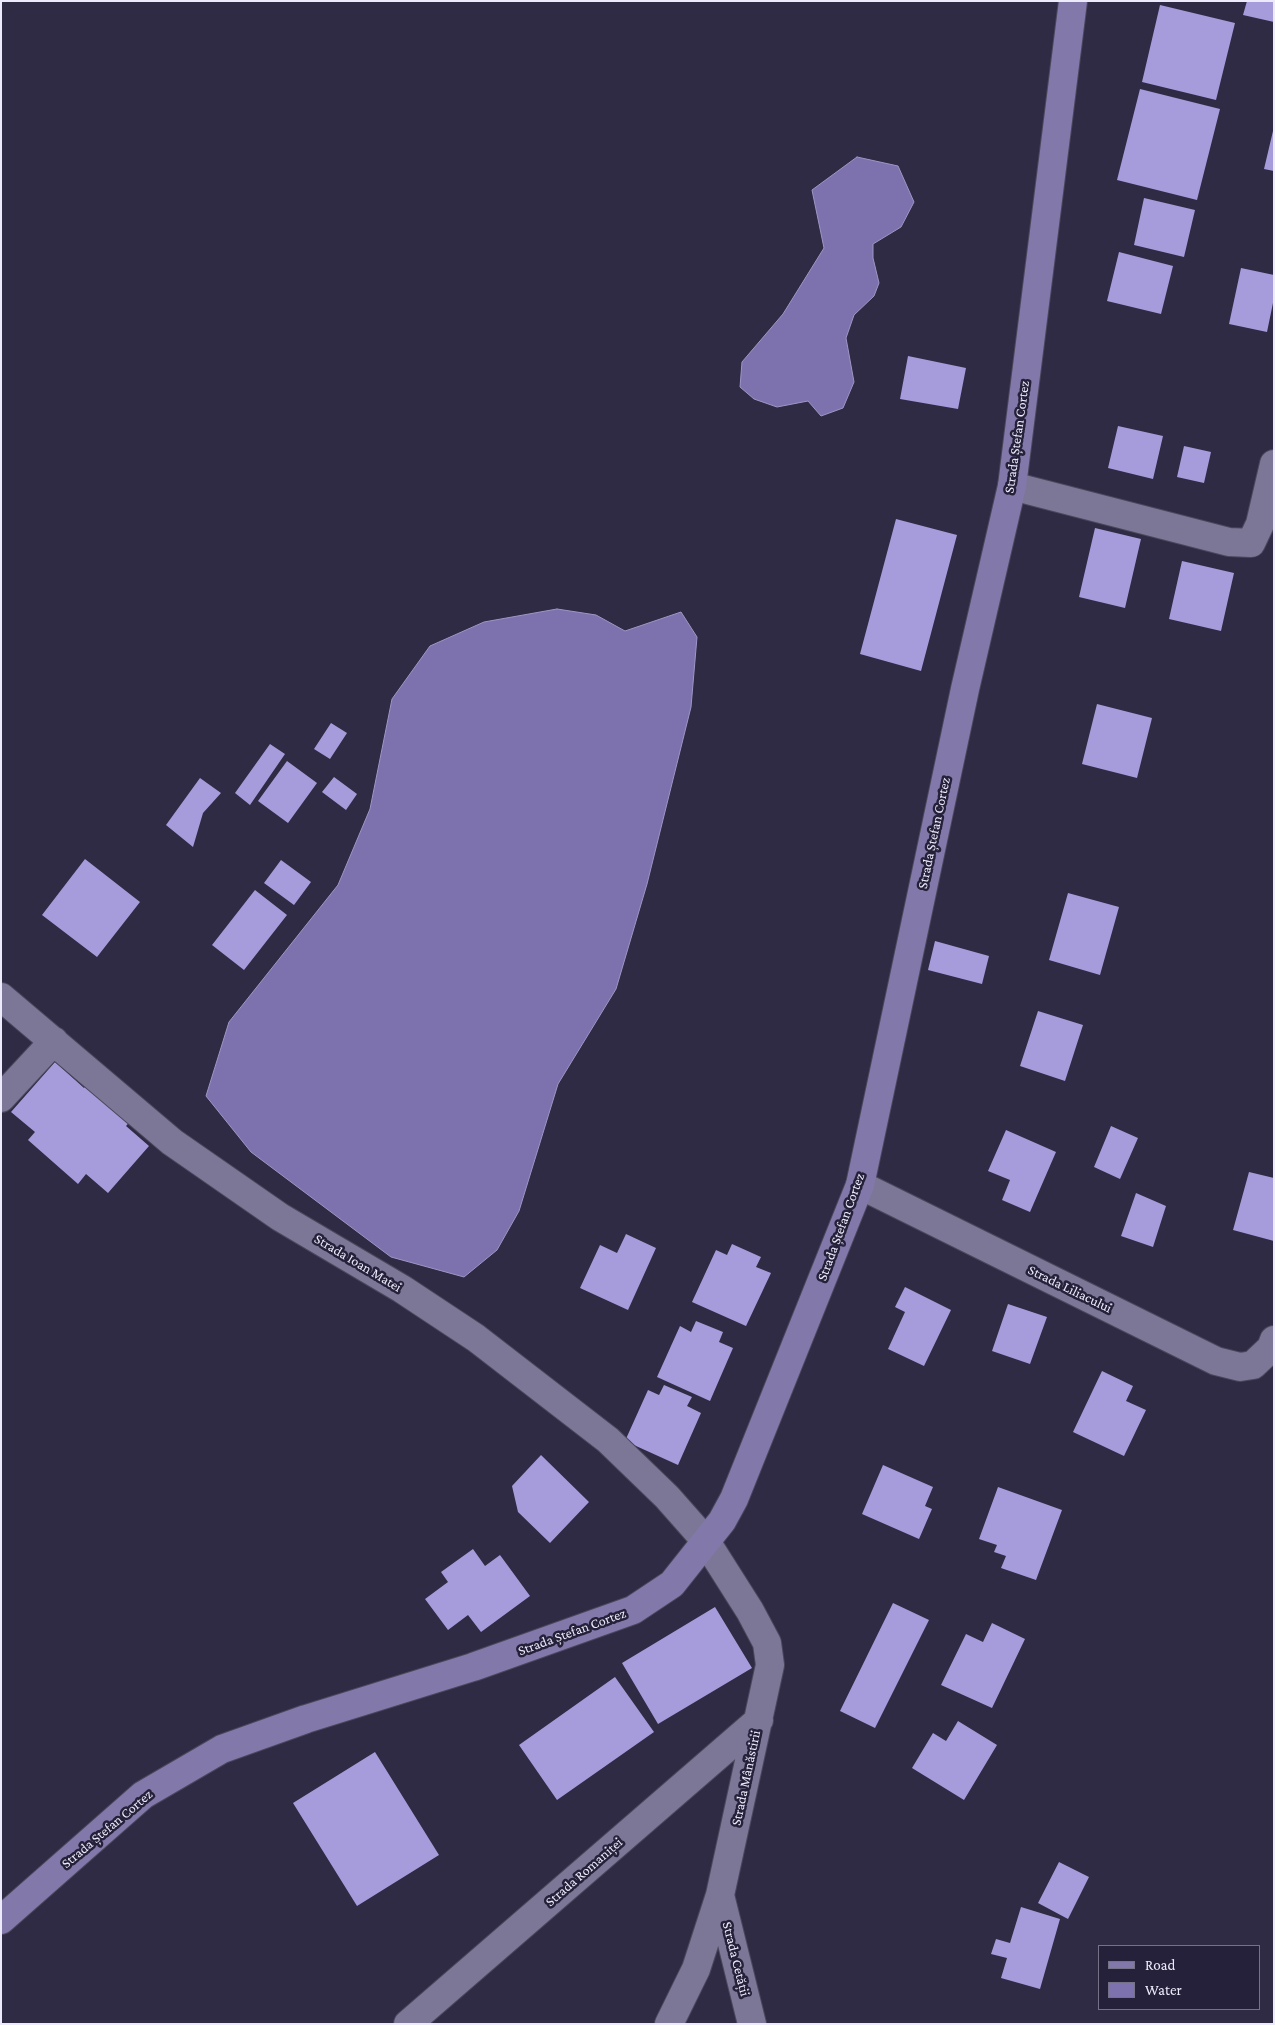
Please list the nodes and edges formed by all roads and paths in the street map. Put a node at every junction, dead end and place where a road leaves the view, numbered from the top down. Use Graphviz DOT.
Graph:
graph roads {
  1 [pos="1073,1"];
  2 [pos="1274,464"];
  3 [pos="1012,486"];
  4 [pos="1,997"];
  5 [pos="54,1041"];
  6 [pos="1,1098"];
  7 [pos="860,1185"];
  8 [pos="1274,1340"];
  9 [pos="705,1540"];
  10 [pos="759,1720"];
  11 [pos="720,1895"];
  12 [pos="1,1920"];
  13 [pos="408,2024"];
  14 [pos="669,2024"];
  15 [pos="752,2024"];
  1 -- 3 [label="street, Strada Ștefan Cortez"];
  2 -- 3 [label="street"];
  3 -- 7 [label="street, Strada Ștefan Cortez"];
  4 -- 5 [label="street, Strada Ioan Matei"];
  5 -- 6 [label="street"];
  5 -- 9 [label="street, Strada Ioan Matei"];
  7 -- 8 [label="street, Strada Liliacului"];
  7 -- 9 [label="street, Strada Ștefan Cortez"];
  9 -- 10 [label="street, Strada Mânăstirii"];
  9 -- 12 [label="street, Strada Ștefan Cortez"];
  10 -- 11 [label="street, Strada Mânăstirii"];
  10 -- 13 [label="street, Strada Romaniței"];
  11 -- 14 [label="street, Strada Mânăstirii"];
  11 -- 15 [label="street, Strada Cetății"];
}
